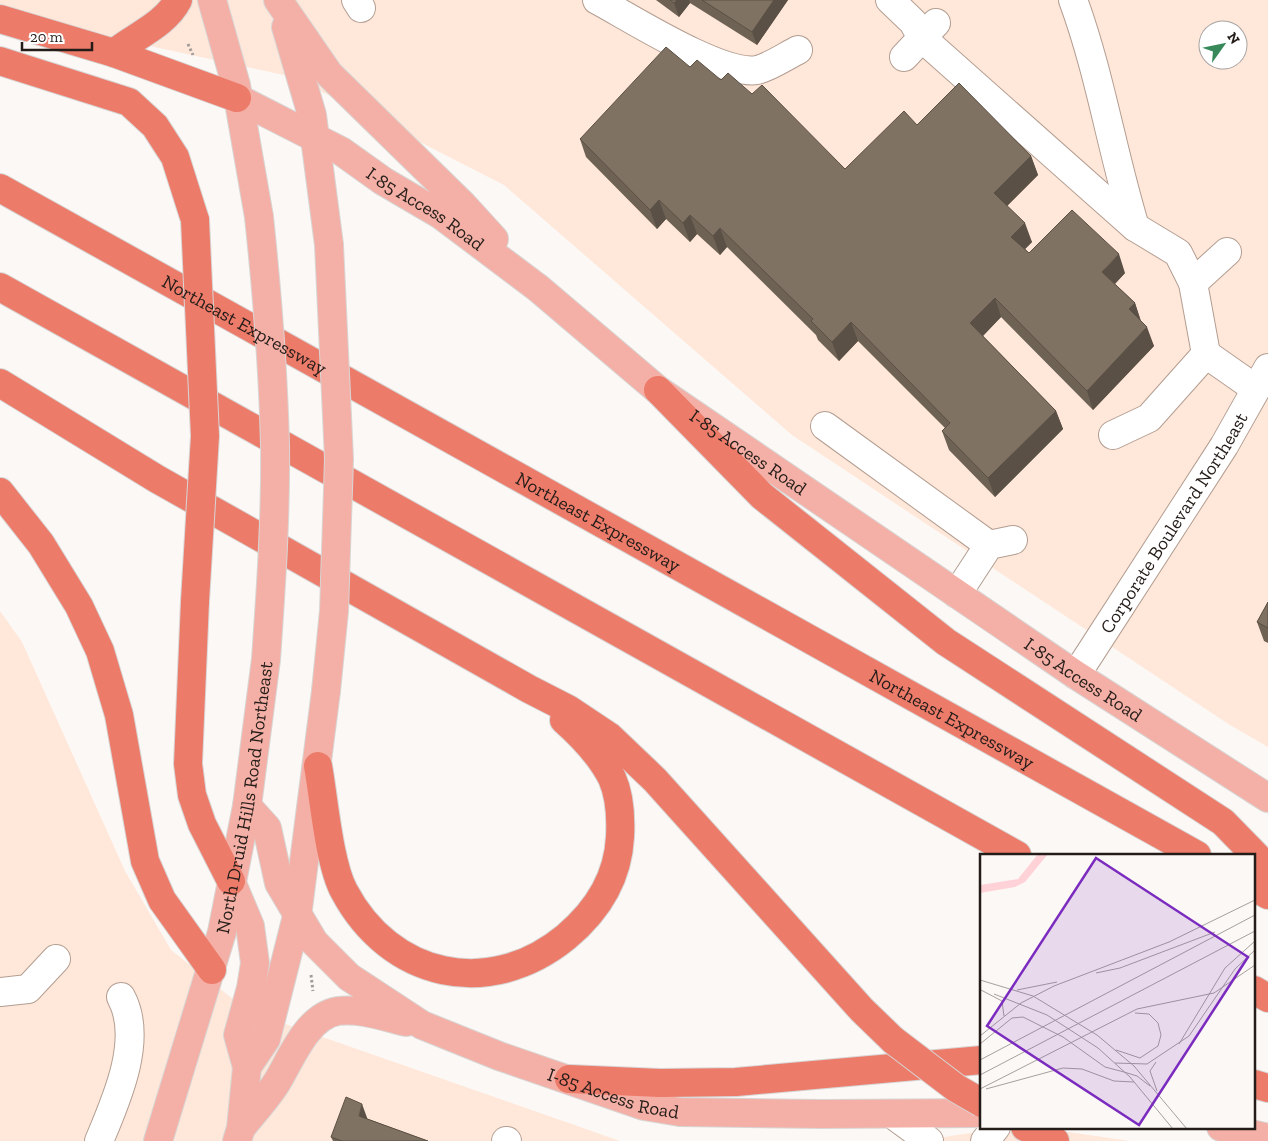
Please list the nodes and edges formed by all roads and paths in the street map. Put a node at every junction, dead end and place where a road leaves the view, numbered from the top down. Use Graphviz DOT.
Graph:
graph roads {
  1 [pos="178,0"];
  2 [pos="212,0"];
  3 [pos="278,0"];
  4 [pos="597,0"];
  5 [pos="874,0"];
  6 [pos="890,0"];
  7 [pos="1073,0"];
  8 [pos="0,18"];
  9 [pos="921,40"];
  10 [pos="798,50"];
  11 [pos="114,53"];
  12 [pos="0,60"];
  13 [pos="237,98"];
  14 [pos="315,137"];
  15 [pos="0,188"];
  16 [pos="1134,227"];
  17 [pos="1227,252"];
  18 [pos="1193,283"];
  19 [pos="0,287"];
  20 [pos="538,288"];
  21 [pos="1206,354"];
  22 [pos="1263,382"];
  23 [pos="0,383"];
  24 [pos="658,390"];
  25 [pos="824,426"];
  26 [pos="1113,435"];
  27 [pos="0,492"];
  28 [pos="771,504"];
  29 [pos="957,594"];
  30 [pos="1030,644"];
  31 [pos="1076,675"];
  32 [pos="529,690"];
  33 [pos="318,766"];
  34 [pos="1268,798"];
  35 [pos="248,806"];
  36 [pos="1015,854"];
  37 [pos="1195,854"];
  38 [pos="1254,854"];
  39 [pos="1256,856"];
  40 [pos="1268,868"];
  41 [pos="231,881"];
  42 [pos="1256,888"];
  43 [pos="1268,895"];
  44 [pos="297,916"];
  45 [pos="56,959"];
  46 [pos="310,967"];
  47 [pos="212,970"];
  48 [pos="313,991"];
  49 [pos="1256,991"];
  50 [pos="0,992"];
  51 [pos="121,997"];
  52 [pos="1268,998"];
  53 [pos="422,1025"];
  54 [pos="980,1060"];
  55 [pos="247,1067"];
  56 [pos="569,1079"];
  57 [pos="980,1102"];
  58 [pos="166,1113"];
  59 [pos="980,1113"];
  60 [pos="892,1114"];
  61 [pos="995,1128"];
  62 [pos="1027,1128"];
  63 [pos="1225,1128"];
  64 [pos="239,1134"];
  65 [pos="1268,1138"];
  66 [pos="99,1141"];
  67 [pos="145,1141"];
  68 [pos="158,1141"];
  69 [pos="929,1141"];
  70 [pos="985,1141"];
  71 [pos="1055,1141"];
  1 -- 11 [label="highway"];
  2 -- 13 [label="main road, North Druid Hills Road Northeast"];
  3 -- 14 [label="main road"];
  3 -- 20 [label="main road"];
  4 -- 10 [label="street"];
  5 -- 9 [label="street"];
  6 -- 9 [label="street"];
  7 -- 16 [label="street"];
  8 -- 11 [label="highway"];
  9 -- 16 [label="street"];
  11 -- 13 [label="highway"];
  12 -- 41 [label="highway, bridge"];
  13 -- 14 [label="main road, I-85 Access Road"];
  13 -- 35 [label="main road, North Druid Hills Road Northeast, bridge"];
  14 -- 20 [label="main road, I-85 Access Road"];
  14 -- 33 [label="main road, bridge"];
  15 -- 37 [label="highway, Northeast Expressway"];
  16 -- 18 [label="street"];
  17 -- 18 [label="street"];
  18 -- 21 [label="street"];
  19 -- 36 [label="highway"];
  20 -- 24 [label="main road, I-85 Access Road"];
  21 -- 22 [label="street"];
  21 -- 26 [label="street"];
  22 -- 31 [label="street, Corporate Boulevard Northeast"];
  23 -- 32 [label="highway"];
  24 -- 28 [label="highway"];
  24 -- 29 [label="main road, I-85 Access Road"];
  25 -- 29 [label="street"];
  27 -- 47 [label="highway"];
  28 -- 30 [label="main road"];
  28 -- 38 [label="highway"];
  29 -- 30 [label="main road, I-85 Access Road"];
  30 -- 31 [label="main road, I-85 Access Road"];
  31 -- 34 [label="main road, I-85 Access Road"];
  32 -- 33 [label="highway"];
  32 -- 57 [label="highway, bridge"];
  33 -- 44 [label="main road"];
  35 -- 41 [label="main road, North Druid Hills Road Northeast"];
  35 -- 44 [label="main road, I-85 Access Road"];
  39 -- 40 [label="highway"];
  41 -- 47 [label="main road, North Druid Hills Road Northeast"];
  41 -- 55 [label="main road"];
  42 -- 43 [label="highway"];
  44 -- 53 [label="main road, I-85 Access Road"];
  44 -- 55 [label="main road"];
  45 -- 50 [label="street"];
  46 -- 48 [label="path"];
  47 -- 58 [label="main road, North Druid Hills Road Northeast"];
  49 -- 52 [label="highway"];
  51 -- 66 [label="street"];
  53 -- 56 [label="main road, I-85 Access Road"];
  53 -- 64 [label="main road"];
  54 -- 56 [label="highway"];
  55 -- 64 [label="main road"];
  56 -- 60 [label="main road, I-85 Access Road"];
  58 -- 67 [label="main road"];
  58 -- 68 [label="main road, North Druid Hills Road Northeast"];
  59 -- 60 [label="main road, I-85 Access Road"];
  60 -- 69 [label="street"];
  61 -- 70 [label="street"];
  62 -- 71 [label="highway"];
  63 -- 65 [label="main road"];
}
